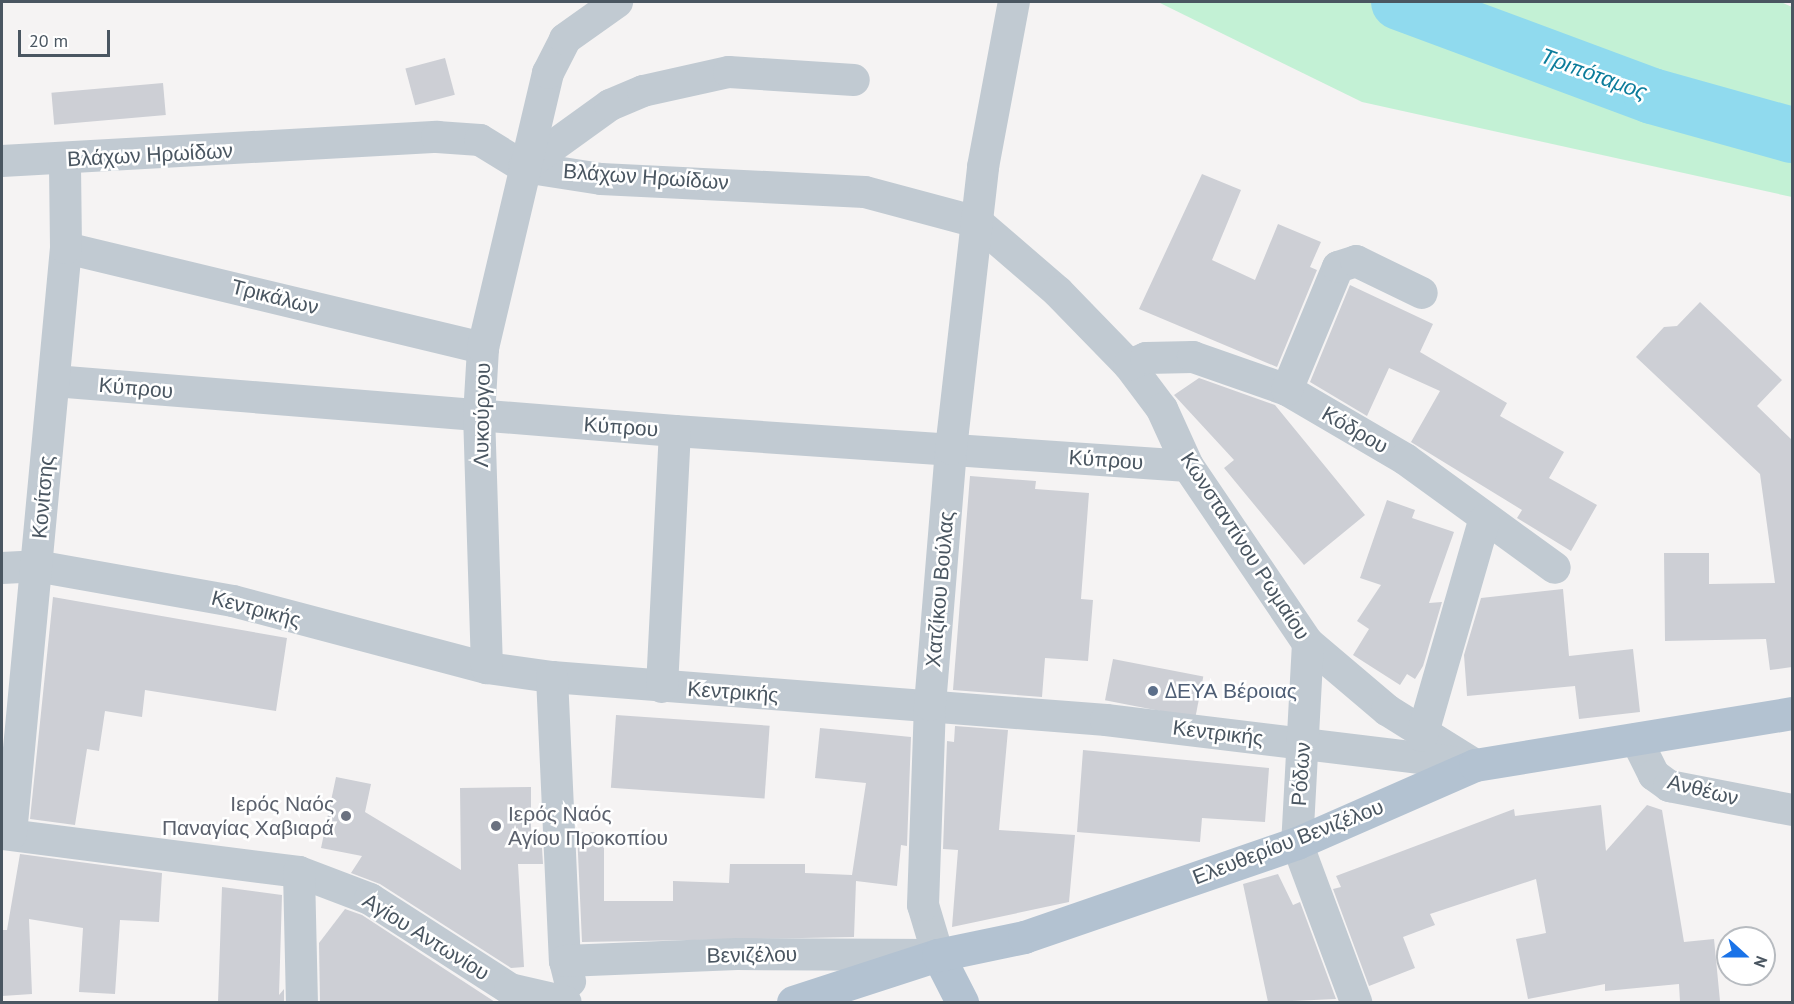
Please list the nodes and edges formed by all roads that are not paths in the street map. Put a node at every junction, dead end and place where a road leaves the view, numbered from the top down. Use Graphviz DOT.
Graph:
graph roads {
  1 [pos="617,2"];
  2 [pos="1014,2"];
  3 [pos="854,80"];
  4 [pos="66,160"];
  5 [pos="2,161"];
  6 [pos="524,166"];
  7 [pos="977,222"];
  8 [pos="66,248"];
  9 [pos="1422,293"];
  10 [pos="483,348"];
  11 [pos="1129,365"];
  12 [pos="54,381"];
  13 [pos="1287,390"];
  14 [pos="479,416"];
  15 [pos="675,431"];
  16 [pos="951,449"];
  17 [pos="1188,466"];
  18 [pos="1484,521"];
  19 [pos="36,566"];
  20 [pos="2,568"];
  21 [pos="1555,568"];
  22 [pos="1308,643"];
  23 [pos="487,668"];
  24 [pos="552,677"];
  25 [pos="662,687"];
  26 [pos="930,705"];
  27 [pos="1792,713"];
  28 [pos="1422,736"];
  29 [pos="1636,739"];
  30 [pos="1303,743"];
  31 [pos="1475,765"];
  32 [pos="1792,810"];
  33 [pos="6,834"];
  34 [pos="1296,843"];
  35 [pos="299,872"];
  36 [pos="938,955"];
  37 [pos="565,961"];
  38 [pos="302,1002"];
  39 [pos="566,1002"];
  40 [pos="576,1002"];
  41 [pos="793,1002"];
  42 [pos="962,1002"];
  43 [pos="1356,1002"];
  1 -- 6 [label="street, Λυκούργου"];
  2 -- 7 [label="street, Χατζίκου Βούλας"];
  3 -- 6 [label="street"];
  4 -- 5 [label="street, Βλάχων Ηρωίδων"];
  4 -- 6 [label="street, Βλάχων Ηρωίδων"];
  4 -- 8 [label="street, Κονίτσης"];
  6 -- 7 [label="street, Βλάχων Ηρωίδων"];
  6 -- 10 [label="street, Λυκούργου"];
  7 -- 11 [label="street, Βλάχων Ηρωίδων"];
  7 -- 16 [label="street, Χατζίκου Βούλας"];
  8 -- 10 [label="street, Τρικάλων"];
  8 -- 12 [label="street, Κονίτσης"];
  9 -- 13 [label="street"];
  10 -- 14 [label="street, Λυκούργου"];
  11 -- 13 [label="street, Κόδρου"];
  11 -- 17 [label="street, Κωνσταντίνου Ρωμαίου"];
  12 -- 14 [label="street, Κύπρου"];
  12 -- 19 [label="street, Κονίτσης"];
  13 -- 18 [label="street, Κόδρου"];
  14 -- 15 [label="street, Κύπρου"];
  14 -- 23 [label="street, Λυκούργου"];
  15 -- 16 [label="street, Κύπρου"];
  15 -- 25 [label="street"];
  16 -- 17 [label="street, Κύπρου"];
  16 -- 26 [label="street, Χατζίκου Βούλας"];
  17 -- 22 [label="street, Κωνσταντίνου Ρωμαίου"];
  18 -- 21 [label="street, Κόδρου"];
  18 -- 28 [label="street"];
  19 -- 20 [label="street, Κεντρικής"];
  19 -- 23 [label="street, Κεντρικής"];
  19 -- 33 [label="street, Κονίτσης"];
  22 -- 28 [label="street, Κωνσταντίνου Ρωμαίου"];
  22 -- 30 [label="street, Ρόδων"];
  23 -- 24 [label="street, Κεντρικής"];
  24 -- 25 [label="street, Κεντρικής"];
  24 -- 37 [label="street"];
  25 -- 26 [label="street, Κεντρικής"];
  26 -- 30 [label="street, Κεντρικής"];
  26 -- 36 [label="street, Χατζίκου Βούλας"];
  27 -- 29 [label="main road, Ελευθερίου Βενιζέλου"];
  28 -- 31 [label="street, Κωνσταντίνου Ρωμαίου"];
  29 -- 31 [label="main road, Ελευθερίου Βενιζέλου"];
  29 -- 32 [label="street, Ανθέων"];
  30 -- 31 [label="street, Κεντρικής"];
  30 -- 34 [label="street, Ρόδων"];
  31 -- 34 [label="main road, Ελευθερίου Βενιζέλου"];
  33 -- 35 [label="street, Αγίου Αντωνίου"];
  34 -- 36 [label="main road, Ελευθερίου Βενιζέλου"];
  34 -- 43 [label="street, Ρόδων"];
  35 -- 38 [label="street"];
  35 -- 39 [label="street, Αγίου Αντωνίου"];
  36 -- 37 [label="street, Βενιζέλου"];
  36 -- 41 [label="main road, Ελευθερίου Βενιζέλου"];
  36 -- 42 [label="main road"];
  37 -- 40 [label="street"];
}
